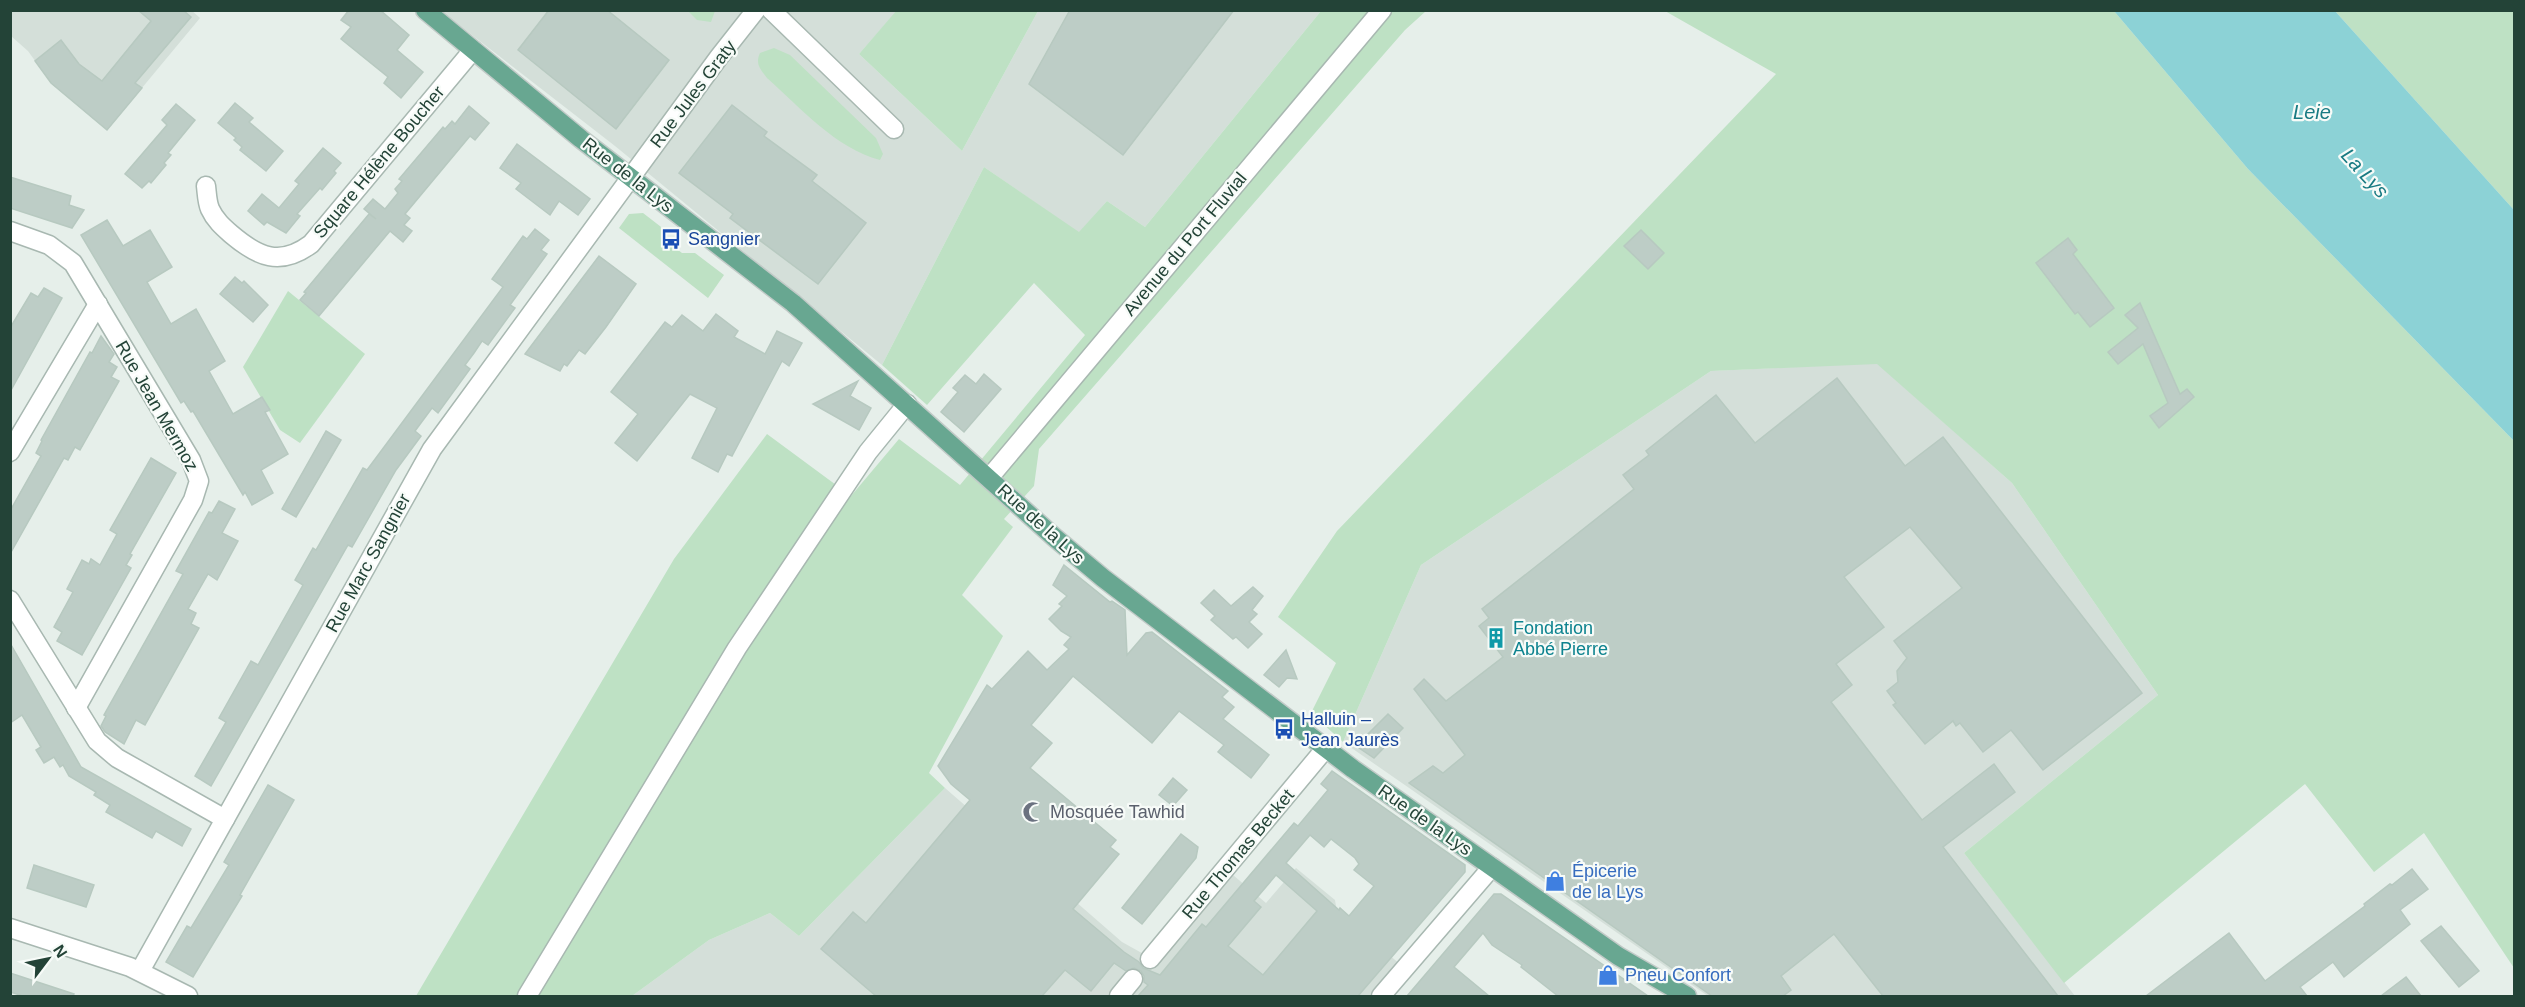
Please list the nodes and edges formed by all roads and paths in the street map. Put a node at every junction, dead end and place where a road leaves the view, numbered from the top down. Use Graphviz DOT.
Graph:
graph roads {
  1 [pos="425,10"];
  2 [pos="756,10"];
  3 [pos="771,10"];
  4 [pos="1382,10"];
  5 [pos="473,50"];
  6 [pos="894,129"];
  7 [pos="631,178"];
  8 [pos="206,186"];
  9 [pos="10,231"];
  10 [pos="98,304"];
  11 [pos="907,404"];
  12 [pos="10,452"];
  13 [pos="989,478"];
  14 [pos="10,600"];
  15 [pos="76,708"];
  16 [pos="1325,749"];
  17 [pos="225,819"];
  18 [pos="1492,867"];
  19 [pos="10,928"];
  20 [pos="1150,959"];
  21 [pos="140,971"];
  22 [pos="1133,979"];
  23 [pos="188,996"];
  24 [pos="527,996"];
  25 [pos="1119,996"];
  26 [pos="1381,996"];
  27 [pos="1687,996"];
  1 -- 5 [label="main road, Rue de la Lys"];
  2 -- 7 [label="street, Rue Jules Graty"];
  3 -- 6 [label="street"];
  4 -- 13 [label="street, Avenue du Port Fluvial"];
  5 -- 7 [label="main road, Rue de la Lys"];
  5 -- 8 [label="street, Square Hélène Boucher"];
  7 -- 11 [label="main road, Rue de la Lys"];
  7 -- 17 [label="street, Rue Marc Sangnier"];
  9 -- 10 [label="street, Rue Jean Mermoz"];
  10 -- 12 [label="street"];
  10 -- 15 [label="street, Rue Jean Mermoz"];
  11 -- 13 [label="main road, Rue de la Lys"];
  11 -- 24 [label="street"];
  13 -- 16 [label="main road, Rue de la Lys"];
  14 -- 15 [label="street"];
  15 -- 17 [label="street"];
  16 -- 18 [label="main road, Rue de la Lys"];
  16 -- 20 [label="street, Rue Thomas Becket"];
  17 -- 21 [label="street, Rue Marc Sangnier"];
  18 -- 26 [label="street"];
  18 -- 27 [label="main road, Rue de la Lys"];
  19 -- 21 [label="street"];
  21 -- 23 [label="street"];
  22 -- 25 [label="street"];
}
